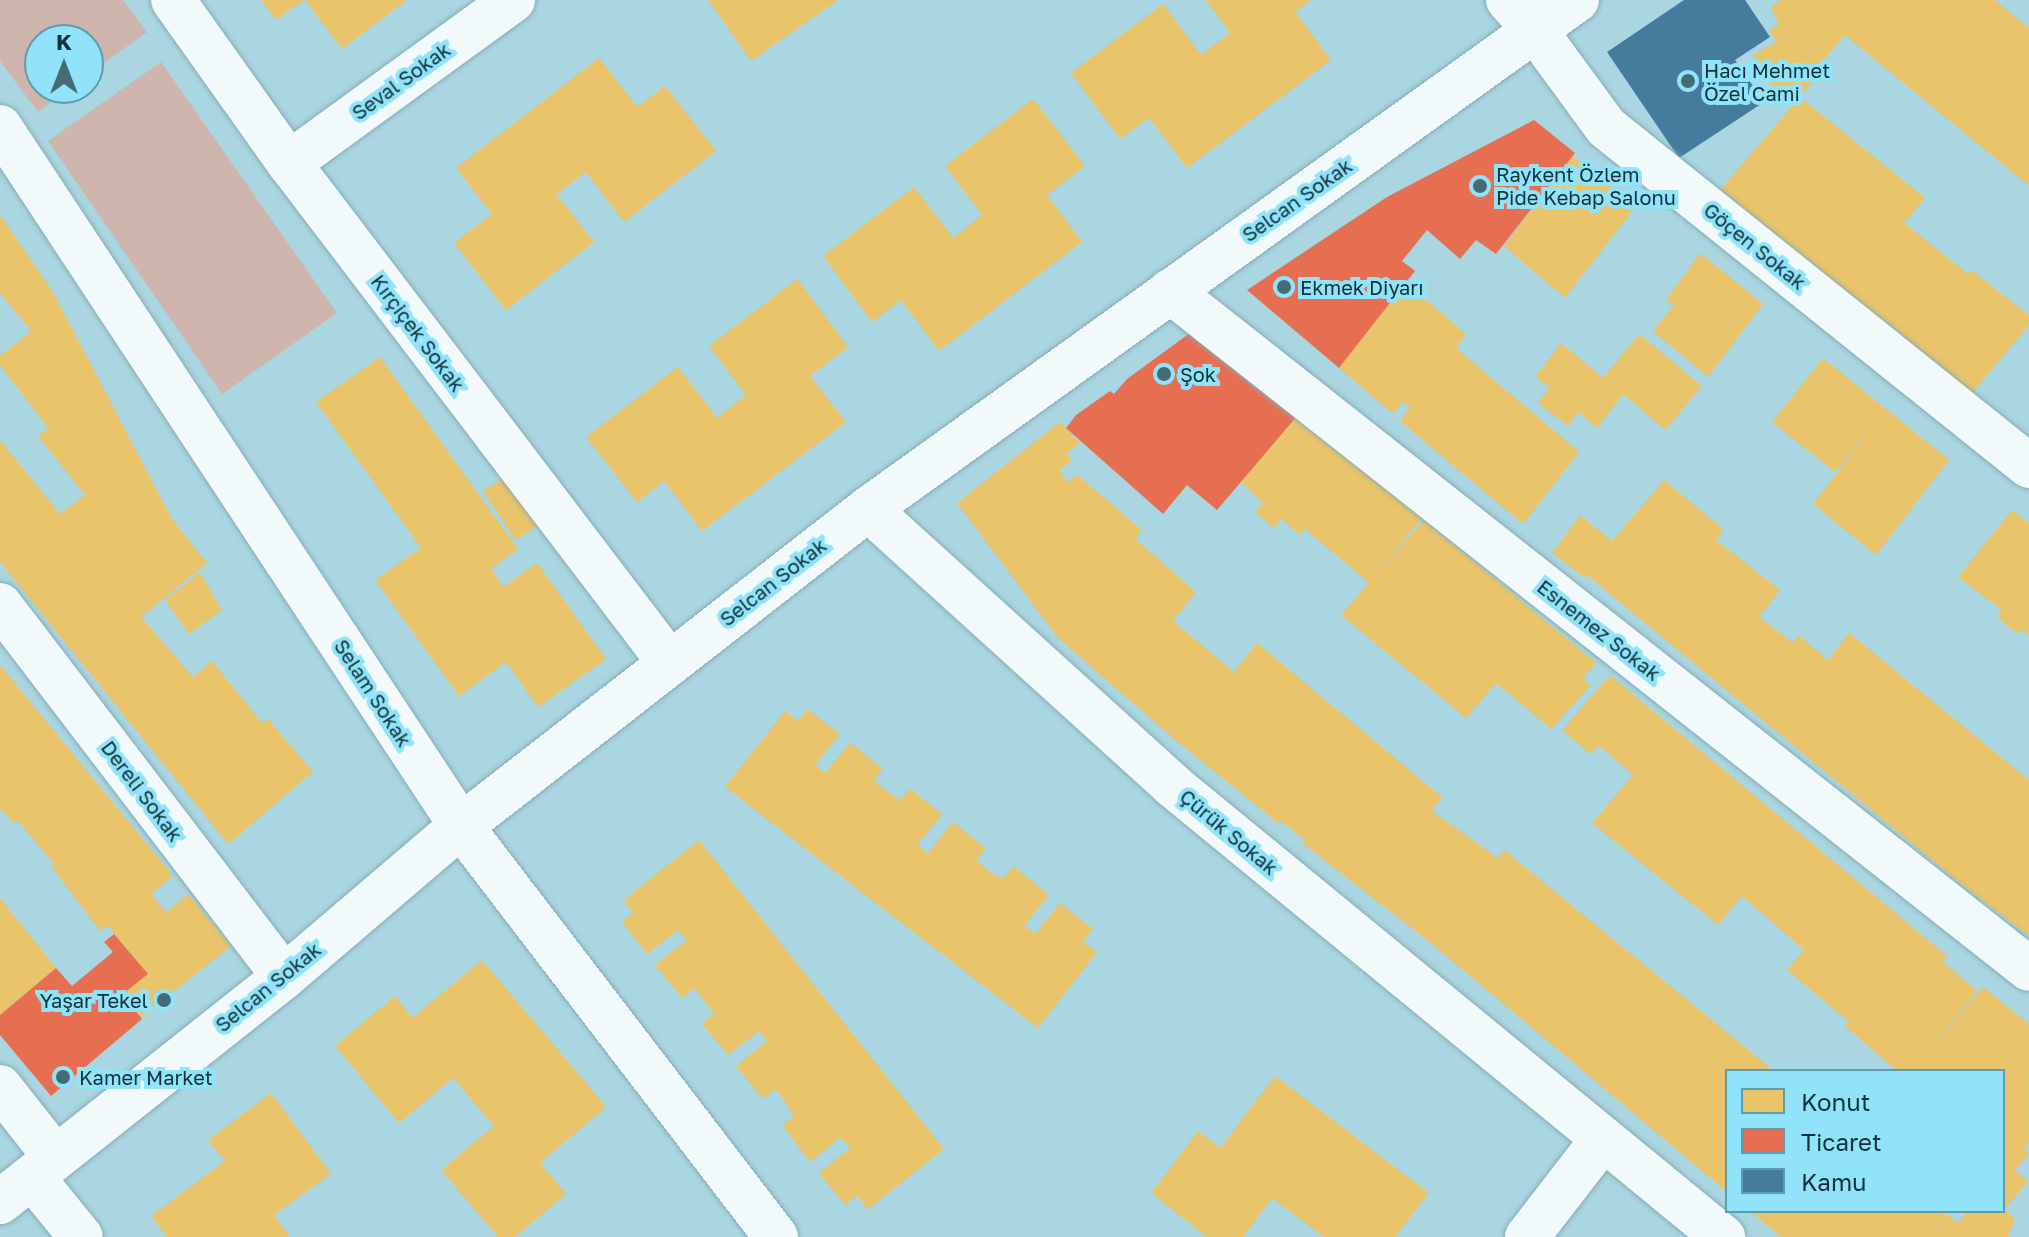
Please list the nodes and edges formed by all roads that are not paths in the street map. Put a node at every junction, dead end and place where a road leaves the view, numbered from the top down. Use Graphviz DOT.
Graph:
graph roads {
  1 [pos="173,0"];
  2 [pos="513,0"];
  3 [pos="1577,0"];
  4 [pos="1521,15"];
  5 [pos="2,138"];
  6 [pos="289,163"];
  7 [pos="1170,291"];
  8 [pos="2029,466"];
  9 [pos="868,509"];
  10 [pos="0,605"];
  11 [pos="669,662"];
  12 [pos="461,826"];
  13 [pos="2029,969"];
  14 [pos="284,977"];
  15 [pos="0,1087"];
  16 [pos="1602,1140"];
  17 [pos="29,1179"];
  18 [pos="81,1237"];
  19 [pos="776,1237"];
  20 [pos="1527,1237"];
  21 [pos="1723,1237"];
  1 -- 6 [label="street, Kırçiçek Sokak"];
  2 -- 6 [label="street, Seval Sokak"];
  3 -- 4 [label="street, Selcan Sokak"];
  4 -- 7 [label="street, Selcan Sokak"];
  4 -- 8 [label="street, Göçen Sokak"];
  5 -- 12 [label="street, Selam Sokak"];
  6 -- 11 [label="street, Kırçiçek Sokak"];
  7 -- 9 [label="street, Selcan Sokak"];
  7 -- 13 [label="street, Esnemez Sokak"];
  9 -- 11 [label="street, Selcan Sokak"];
  9 -- 16 [label="street, Çürük Sokak"];
  10 -- 14 [label="street, Dereli Sokak"];
  11 -- 12 [label="street, Selcan Sokak"];
  12 -- 14 [label="street, Selcan Sokak"];
  12 -- 19 [label="street, Selam Sokak"];
  14 -- 17 [label="street, Selcan Sokak"];
  15 -- 17 [label="street"];
  16 -- 20 [label="street"];
  16 -- 21 [label="street, Çürük Sokak"];
  17 -- 18 [label="street"];
}
